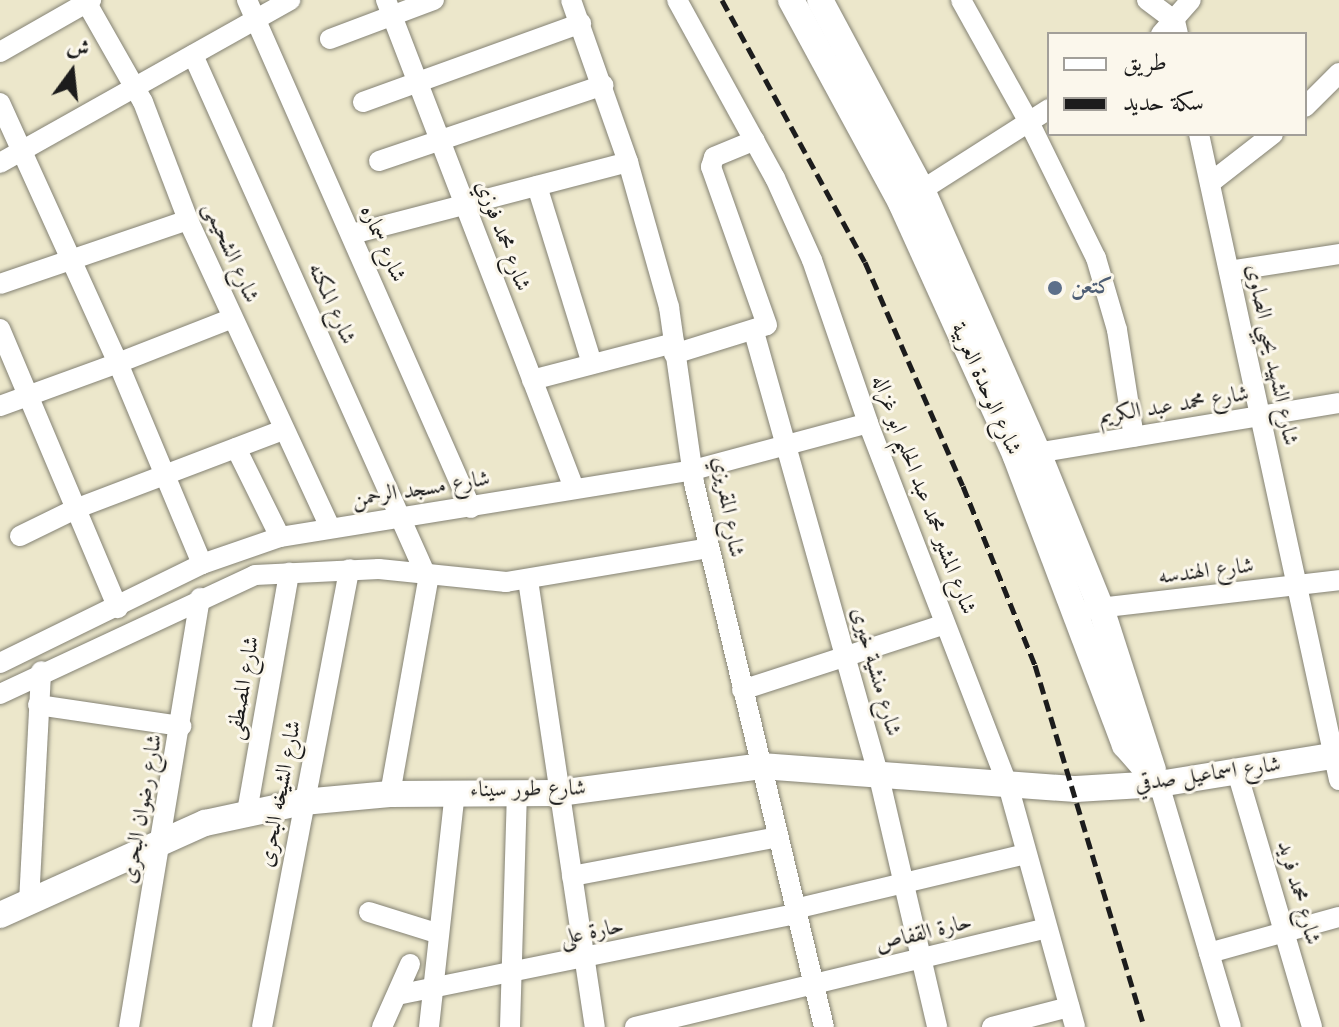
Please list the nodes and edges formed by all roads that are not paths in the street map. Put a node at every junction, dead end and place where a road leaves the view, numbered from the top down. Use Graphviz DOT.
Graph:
graph roads {
  1 [pos="290,0"];
  2 [pos="434,0"];
  3 [pos="571,0"];
  4 [pos="677,0"];
  5 [pos="820,0"];
  6 [pos="961,0"];
  7 [pos="1147,0"];
  8 [pos="1191,0"];
  9 [pos="88,1"];
  10 [pos="796,2"];
  11 [pos="389,8"];
  12 [pos="251,9"];
  13 [pos="581,23"];
  14 [pos="1171,30"];
  15 [pos="330,39"];
  16 [pos="0,52"];
  17 [pos="193,55"];
  18 [pos="1339,73"];
  19 [pos="417,79"];
  20 [pos="603,85"];
  21 [pos="135,87"];
  22 [pos="363,102"];
  23 [pos="0,103"];
  24 [pos="1307,105"];
  25 [pos="1047,110"];
  26 [pos="1029,122"];
  27 [pos="1199,136"];
  28 [pos="1270,136"];
  29 [pos="755,140"];
  30 [pos="440,141"];
  31 [pos="22,151"];
  32 [pos="379,161"];
  33 [pos="628,162"];
  34 [pos="0,163"];
  35 [pos="1210,183"];
  36 [pos="537,186"];
  37 [pos="912,197"];
  38 [pos="465,205"];
  39 [pos="188,220"];
  40 [pos="352,234"];
  41 [pos="1339,254"];
  42 [pos="70,260"];
  43 [pos="1229,271"];
  44 [pos="0,284"];
  45 [pos="233,318"];
  46 [pos="0,329"];
  47 [pos="754,332"];
  48 [pos="674,348"];
  49 [pos="118,363"];
  50 [pos="592,364"];
  51 [pos="532,380"];
  52 [pos="27,395"];
  53 [pos="1339,403"];
  54 [pos="0,406"];
  55 [pos="1260,416"];
  56 [pos="868,423"];
  57 [pos="283,430"];
  58 [pos="1134,437"];
  59 [pos="786,447"];
  60 [pos="236,448"];
  61 [pos="1027,455"];
  62 [pos="693,470"];
  63 [pos="160,475"];
  64 [pos="574,488"];
  65 [pos="471,508"];
  66 [pos="75,509"];
  67 [pos="402,519"];
  68 [pos="330,528"];
  69 [pos="20,536"];
  70 [pos="280,537"];
  71 [pos="709,548"];
  72 [pos="202,564"];
  73 [pos="349,569"];
  74 [pos="289,573"];
  75 [pos="427,573"];
  76 [pos="528,580"];
  77 [pos="1339,580"];
  78 [pos="1296,585"];
  79 [pos="200,598"];
  80 [pos="118,608"];
  81 [pos="1089,610"];
  82 [pos="945,624"];
  83 [pos="2,655"];
  84 [pos="845,656"];
  85 [pos="41,671"];
  86 [pos="742,690"];
  87 [pos="0,694"];
  88 [pos="38,705"];
  89 [pos="181,726"];
  90 [pos="1337,764"];
  91 [pos="761,766"];
  92 [pos="1237,772"];
  93 [pos="879,777"];
  94 [pos="1159,784"];
  95 [pos="1008,785"];
  96 [pos="1076,789"];
  97 [pos="455,791"];
  98 [pos="517,792"];
  99 [pos="559,793"];
  100 [pos="390,794"];
  101 [pos="303,802"];
  102 [pos="247,812"];
  103 [pos="778,837"];
  104 [pos="163,840"];
  105 [pos="1026,854"];
  106 [pos="572,876"];
  107 [pos="901,884"];
  108 [pos="29,902"];
  109 [pos="796,911"];
  110 [pos="369,912"];
  111 [pos="0,916"];
  112 [pos="1339,917"];
  113 [pos="1046,928"];
  114 [pos="1284,932"];
  115 [pos="439,934"];
  116 [pos="1209,953"];
  117 [pos="585,959"];
  118 [pos="920,959"];
  119 [pos="410,964"];
  120 [pos="512,975"];
  121 [pos="814,986"];
  122 [pos="432,990"];
  123 [pos="397,995"];
  124 [pos="1072,1017"];
  125 [pos="129,1027"];
  126 [pos="262,1027"];
  127 [pos="382,1027"];
  128 [pos="429,1027"];
  129 [pos="510,1027"];
  130 [pos="595,1027"];
  131 [pos="635,1027"];
  132 [pos="824,1027"];
  133 [pos="937,1027"];
  134 [pos="992,1027"];
  135 [pos="1231,1027"];
  136 [pos="1312,1027"];
  1 -- 12 [label="street"];
  2 -- 11 [label="street"];
  3 -- 13 [label="street, شارع المقريزي"];
  4 -- 29 [label="street, شارع المشير محمد عبد الحليم ابو غزاله"];
  5 -- 37 [label="street, شارع الوحدة العربية"];
  6 -- 26 [label="street"];
  7 -- 14 [label="street"];
  8 -- 14 [label="street"];
  9 -- 16 [label="street"];
  9 -- 21 [label="street, شارع الشحيمى"];
  10 -- 37 [label="street, شارع الوحدة العربية"];
  11 -- 15 [label="street"];
  11 -- 19 [label="street, شارع محمد فوزي"];
  12 -- 17 [label="street"];
  12 -- 40 [label="street, شارع سماره"];
  13 -- 19 [label="street"];
  13 -- 20 [label="street, شارع المقريزي"];
  17 -- 21 [label="street"];
  17 -- 67 [label="street, شارع المكنه"];
  18 -- 24 [label="street"];
  19 -- 22 [label="street"];
  19 -- 30 [label="street, شارع محمد فوزي"];
  20 -- 30 [label="street"];
  20 -- 33 [label="street, شارع المقريزي"];
  21 -- 31 [label="street"];
  21 -- 39 [label="street, شارع الشحيمى"];
  23 -- 31 [label="street"];
  25 -- 26 [label="street"];
  26 -- 37 [label="street"];
  26 -- 58 [label="street"];
  27 -- 35 [label="street, شارع الشهيد يحيي الصاوى"];
  28 -- 35 [label="street"];
  29 -- 47 [label="street"];
  29 -- 56 [label="street, شارع المشير محمد عبد الحليم ابو غزاله"];
  30 -- 32 [label="street"];
  30 -- 38 [label="street, شارع محمد فوزي"];
  31 -- 34 [label="street"];
  31 -- 42 [label="street"];
  33 -- 36 [label="street"];
  33 -- 48 [label="street, شارع المقريزي"];
  35 -- 43 [label="street, شارع الشهيد يحيي الصاوى"];
  36 -- 38 [label="street"];
  36 -- 50 [label="street"];
  37 -- 61 [label="street, شارع الوحدة العربية"];
  38 -- 40 [label="street"];
  38 -- 51 [label="street, شارع محمد فوزي"];
  39 -- 42 [label="street"];
  39 -- 45 [label="street, شارع الشحيمى"];
  40 -- 65 [label="street, شارع سماره"];
  41 -- 43 [label="street"];
  42 -- 44 [label="street"];
  42 -- 49 [label="street"];
  43 -- 55 [label="street, شارع الشهيد يحيي الصاوى"];
  45 -- 49 [label="street"];
  45 -- 57 [label="street, شارع الشحيمى"];
  46 -- 52 [label="street"];
  47 -- 48 [label="street"];
  47 -- 59 [label="street, شارع منشية خيرى"];
  48 -- 50 [label="street"];
  48 -- 62 [label="street, شارع المقريزي"];
  49 -- 52 [label="street"];
  49 -- 63 [label="street"];
  50 -- 51 [label="street"];
  51 -- 64 [label="street, شارع محمد فوزي"];
  52 -- 54 [label="street"];
  52 -- 66 [label="street"];
  53 -- 55 [label="street, شارع محمد عبد الكريم"];
  55 -- 58 [label="street, شارع محمد عبد الكريم"];
  55 -- 78 [label="street, شارع الشهيد يحيي الصاوى"];
  56 -- 59 [label="street, شارع مسجد الرحمن"];
  56 -- 82 [label="street, شارع المشير محمد عبد الحليم ابو غزاله"];
  57 -- 60 [label="street"];
  57 -- 68 [label="street, شارع الشحيمى"];
  58 -- 61 [label="street, شارع محمد عبد الكريم"];
  59 -- 62 [label="street, شارع مسجد الرحمن"];
  59 -- 84 [label="street, شارع منشية خيرى"];
  60 -- 63 [label="street"];
  60 -- 70 [label="street"];
  61 -- 81 [label="street, شارع الوحدة العربية"];
  62 -- 64 [label="street, شارع مسجد الرحمن"];
  62 -- 71 [label="street, شارع المقريزي"];
  63 -- 66 [label="street"];
  63 -- 72 [label="street"];
  64 -- 65 [label="street, شارع مسجد الرحمن"];
  65 -- 67 [label="street, شارع مسجد الرحمن"];
  66 -- 69 [label="street"];
  66 -- 80 [label="street"];
  67 -- 68 [label="street, شارع مسجد الرحمن"];
  67 -- 75 [label="street, شارع المكنه"];
  68 -- 70 [label="street, شارع مسجد الرحمن"];
  70 -- 72 [label="street, شارع مسجد الرحمن"];
  71 -- 76 [label="street"];
  71 -- 86 [label="street, شارع المقريزي"];
  72 -- 80 [label="street, شارع مسجد الرحمن"];
  73 -- 74 [label="street"];
  73 -- 75 [label="street"];
  73 -- 101 [label="street, شارع الشيخه البحرى"];
  74 -- 79 [label="street"];
  74 -- 102 [label="street, شارع المصطفى"];
  75 -- 76 [label="street"];
  75 -- 100 [label="street"];
  76 -- 99 [label="street"];
  77 -- 78 [label="street, شارع الهندسه"];
  78 -- 81 [label="street, شارع الهندسه"];
  78 -- 90 [label="street, شارع الشهيد يحيي الصاوى"];
  79 -- 85 [label="street"];
  79 -- 89 [label="street, شارع رضوان البحرى"];
  80 -- 83 [label="street, شارع مسجد الرحمن"];
  81 -- 94 [label="street, شارع الوحدة العربية"];
  82 -- 84 [label="street"];
  82 -- 95 [label="street, شارع المشير محمد عبد الحليم ابو غزاله"];
  84 -- 86 [label="street"];
  84 -- 93 [label="street, شارع منشية خيرى"];
  85 -- 87 [label="street"];
  85 -- 88 [label="street"];
  86 -- 91 [label="street, شارع المقريزي"];
  88 -- 89 [label="street"];
  88 -- 108 [label="street"];
  89 -- 104 [label="street, شارع رضوان البحرى"];
  90 -- 92 [label="street, شارع اسماعيل صدقي"];
  91 -- 93 [label="street, شارع طور سيناء"];
  91 -- 99 [label="street, شارع طور سيناء"];
  91 -- 103 [label="street, شارع المقريزي"];
  92 -- 94 [label="street, شارع اسماعيل صدقي"];
  92 -- 114 [label="street, شارع محمد فريد"];
  93 -- 95 [label="street, شارع طور سيناء"];
  93 -- 107 [label="street, شارع منشية خيرى"];
  94 -- 96 [label="street, شارع اسماعيل صدقي"];
  94 -- 116 [label="street, شارع الوحدة العربية"];
  95 -- 96 [label="street, شارع طور سيناء"];
  95 -- 105 [label="street, شارع المشير محمد عبد الحليم ابو غزاله"];
  97 -- 98 [label="street, شارع طور سيناء"];
  97 -- 100 [label="street, شارع طور سيناء"];
  97 -- 115 [label="street"];
  98 -- 99 [label="street, شارع طور سيناء"];
  98 -- 120 [label="street"];
  99 -- 106 [label="street"];
  100 -- 101 [label="street, شارع طور سيناء"];
  101 -- 102 [label="street, شارع طور سيناء"];
  101 -- 126 [label="street, شارع الشيخه البحرى"];
  102 -- 104 [label="street, شارع طور سيناء"];
  103 -- 106 [label="street"];
  103 -- 109 [label="street, شارع المقريزي"];
  104 -- 108 [label="street, شارع طور سيناء"];
  104 -- 125 [label="street, شارع رضوان البحرى"];
  105 -- 107 [label="street, حارة على"];
  105 -- 113 [label="street, شارع المشير محمد عبد الحليم ابو غزاله"];
  106 -- 117 [label="street"];
  107 -- 109 [label="street, حارة على"];
  107 -- 118 [label="street, شارع منشية خيرى"];
  108 -- 111 [label="street, شارع طور سيناء"];
  109 -- 117 [label="street, حارة على"];
  109 -- 121 [label="street, شارع المقريزي"];
  110 -- 115 [label="street"];
  112 -- 114 [label="street"];
  113 -- 118 [label="street, حارة القفاص"];
  113 -- 124 [label="street, شارع المشير محمد عبد الحليم ابو غزاله"];
  114 -- 116 [label="street"];
  114 -- 136 [label="street, شارع محمد فريد"];
  115 -- 122 [label="street"];
  116 -- 135 [label="street, شارع الوحدة العربية"];
  117 -- 120 [label="street, حارة على"];
  117 -- 130 [label="street"];
  118 -- 121 [label="street, حارة القفاص"];
  118 -- 133 [label="street, شارع منشية خيرى"];
  119 -- 123 [label="street"];
  120 -- 122 [label="street, حارة على"];
  120 -- 129 [label="street"];
  121 -- 131 [label="street, حارة القفاص"];
  121 -- 132 [label="street, شارع المقريزي"];
  122 -- 123 [label="street, حارة على"];
  122 -- 128 [label="street"];
  123 -- 127 [label="street"];
  124 -- 134 [label="street"];
}
